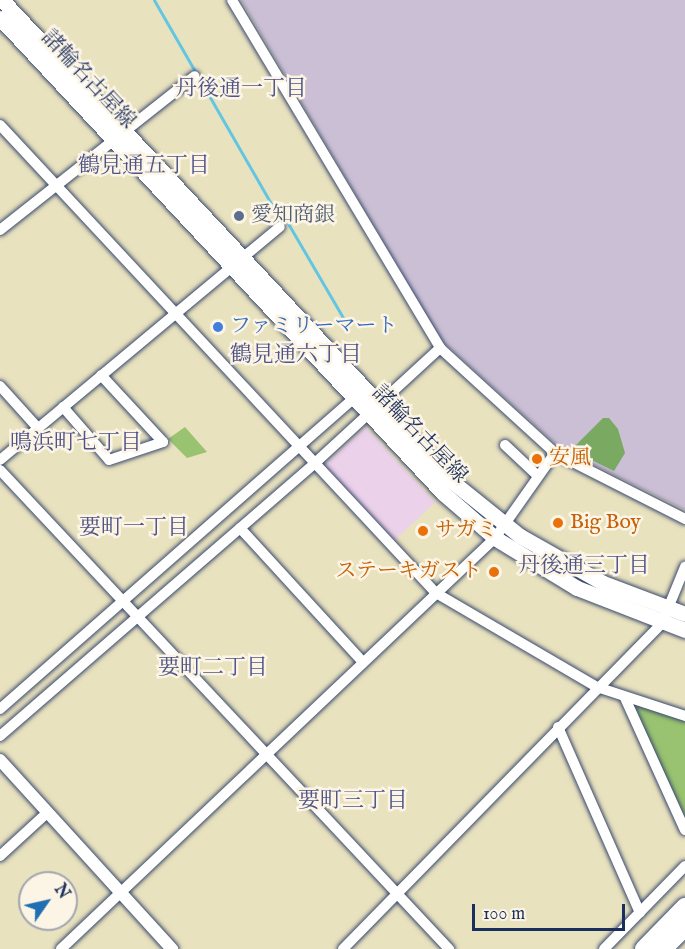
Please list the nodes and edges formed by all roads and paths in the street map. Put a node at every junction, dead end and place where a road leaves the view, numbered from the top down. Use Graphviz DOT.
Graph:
graph roads {
  1 [pos="2,0"];
  2 [pos="232,0"];
  3 [pos="0,18"];
  4 [pos="195,75"];
  5 [pos="0,125"];
  6 [pos="120,136"];
  7 [pos="57,186"];
  8 [pos="280,227"];
  9 [pos="0,230"];
  10 [pos="239,263"];
  11 [pos="176,314"];
  12 [pos="440,348"];
  13 [pos="101,375"];
  14 [pos="0,386"];
  15 [pos="354,398"];
  16 [pos="63,407"];
  17 [pos="375,410"];
  18 [pos="38,428"];
  19 [pos="505,445"];
  20 [pos="300,447"];
  21 [pos="555,453"];
  22 [pos="0,460"];
  23 [pos="315,463"];
  24 [pos="0,470"];
  25 [pos="538,476"];
  26 [pos="685,519"];
  27 [pos="505,524"];
  28 [pos="240,528"];
  29 [pos="495,538"];
  30 [pos="685,567"];
  31 [pos="436,593"];
  32 [pos="122,604"];
  33 [pos="670,608"];
  34 [pos="685,614"];
  35 [pos="136,618"];
  36 [pos="662,623"];
  37 [pos="685,630"];
  38 [pos="363,662"];
  39 [pos="597,687"];
  40 [pos="625,698"];
  41 [pos="0,709"];
  42 [pos="685,716"];
  43 [pos="558,727"];
  44 [pos="0,736"];
  45 [pos="263,754"];
  46 [pos="0,760"];
  47 [pos="47,813"];
  48 [pos="685,830"];
  49 [pos="0,856"];
  50 [pos="685,866"];
  51 [pos="119,891"];
  52 [pos="395,893"];
  53 [pos="685,907"];
  54 [pos="640,913"];
  55 [pos="685,927"];
  56 [pos="61,949"];
  57 [pos="172,949"];
  58 [pos="343,949"];
  59 [pos="449,949"];
  60 [pos="604,949"];
  61 [pos="644,949"];
  62 [pos="663,949"];
  1 -- 6 [label="main road, 諸輪名古屋線"];
  2 -- 12 [label="street"];
  3 -- 6 [label="main road, 諸輪名古屋線"];
  4 -- 6 [label="street"];
  5 -- 7 [label="street"];
  6 -- 7 [label="street"];
  6 -- 10 [label="main road, 諸輪名古屋線"];
  7 -- 9 [label="street"];
  7 -- 11 [label="street"];
  8 -- 10 [label="street"];
  10 -- 11 [label="street"];
  10 -- 15 [label="main road, 諸輪名古屋線"];
  10 -- 17 [label="main road, 諸輪名古屋線"];
  11 -- 13 [label="street"];
  11 -- 20 [label="street"];
  12 -- 17 [label="street"];
  12 -- 21 [label="street"];
  13 -- 16 [label="street"];
  13 -- 16 [label="street"];
  14 -- 18 [label="street"];
  15 -- 17 [label="main road, 諸輪名古屋線"];
  15 -- 20 [label="street"];
  16 -- 18 [label="street"];
  17 -- 23 [label="street"];
  17 -- 27 [label="main road, 諸輪名古屋線"];
  17 -- 29 [label="main road, 諸輪名古屋線"];
  18 -- 22 [label="street"];
  19 -- 25 [label="street"];
  20 -- 23 [label="street"];
  20 -- 32 [label="street"];
  21 -- 25 [label="street"];
  21 -- 26 [label="street"];
  23 -- 28 [label="street"];
  23 -- 31 [label="street"];
  24 -- 32 [label="street"];
  25 -- 27 [label="street"];
  27 -- 29 [label="street"];
  27 -- 33 [label="main road, 諸輪名古屋線"];
  28 -- 35 [label="street"];
  28 -- 38 [label="street"];
  29 -- 31 [label="street"];
  29 -- 36 [label="main road, 諸輪名古屋線"];
  30 -- 33 [label="street"];
  31 -- 38 [label="street"];
  31 -- 39 [label="street"];
  32 -- 35 [label="street"];
  32 -- 41 [label="street"];
  33 -- 34 [label="main road, 諸輪名古屋線"];
  33 -- 36 [label="street"];
  35 -- 44 [label="street"];
  35 -- 45 [label="street"];
  36 -- 37 [label="main road, 諸輪名古屋線"];
  36 -- 39 [label="street"];
  38 -- 45 [label="street"];
  39 -- 40 [label="street"];
  39 -- 43 [label="street"];
  40 -- 42 [label="street"];
  40 -- 48 [label="street"];
  43 -- 52 [label="street"];
  43 -- 54 [label="street"];
  45 -- 51 [label="street"];
  45 -- 52 [label="street"];
  46 -- 47 [label="street"];
  47 -- 49 [label="street"];
  47 -- 51 [label="street"];
  50 -- 54 [label="street"];
  51 -- 56 [label="street"];
  51 -- 57 [label="street"];
  52 -- 58 [label="street"];
  52 -- 59 [label="street"];
  53 -- 61 [label="highway"];
  54 -- 60 [label="street"];
  55 -- 62 [label="highway"];
}
